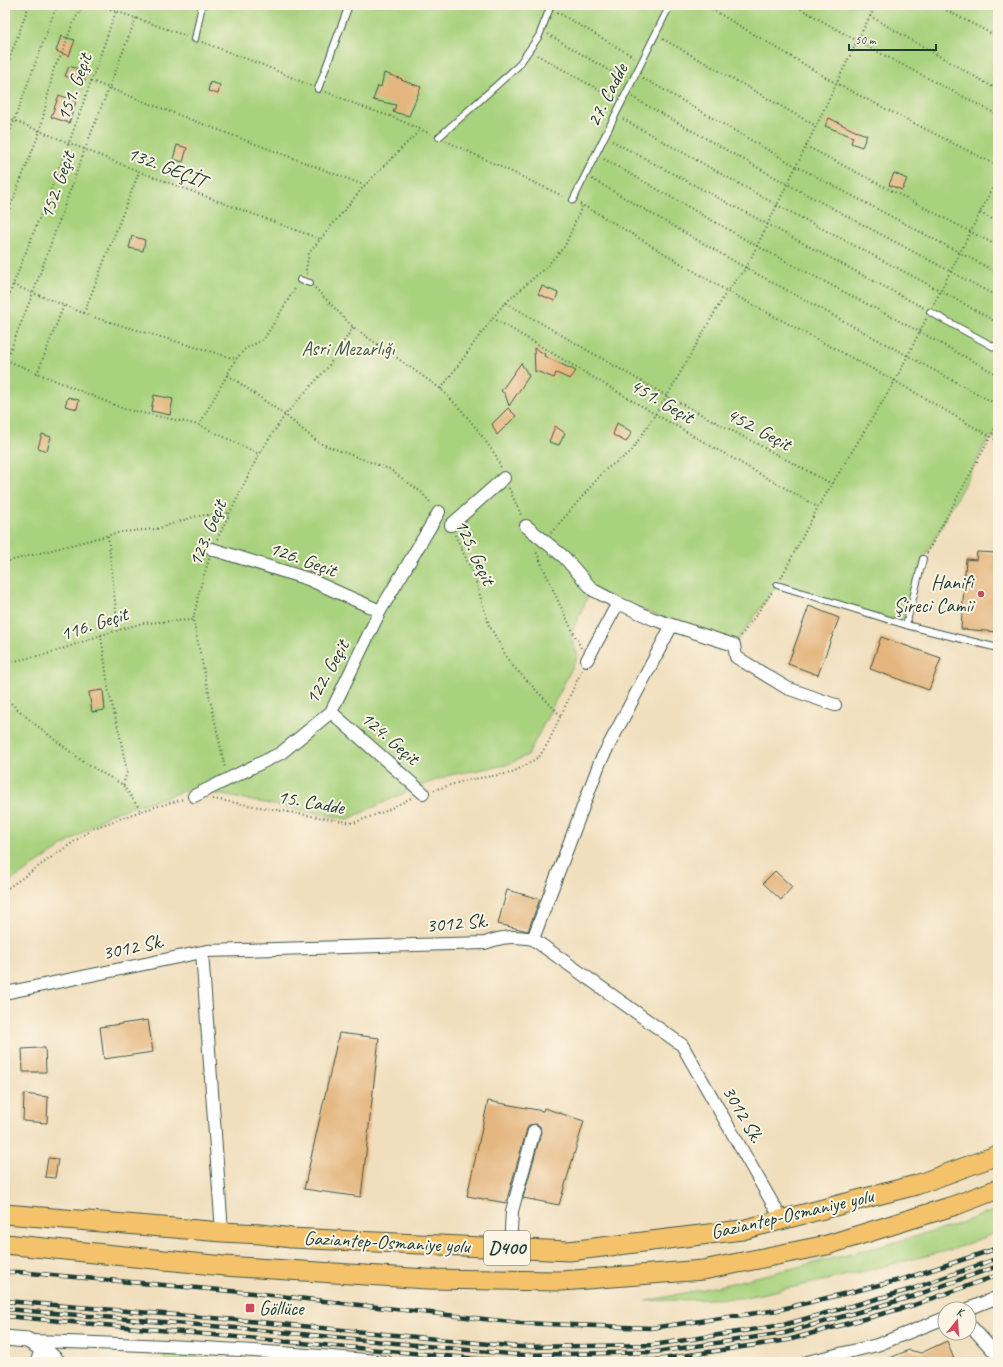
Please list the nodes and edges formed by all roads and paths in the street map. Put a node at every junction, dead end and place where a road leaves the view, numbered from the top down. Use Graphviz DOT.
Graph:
graph roads {
  1 [pos="29,5"];
  2 [pos="57,5"];
  3 [pos="83,5"];
  4 [pos="99,5"];
  5 [pos="202,5"];
  6 [pos="349,5"];
  7 [pos="670,5"];
  8 [pos="705,5"];
  9 [pos="794,5"];
  10 [pos="876,5"];
  11 [pos="936,5"];
  12 [pos="989,5"];
  13 [pos="550,7"];
  14 [pos="998,10"];
  15 [pos="116,11"];
  16 [pos="870,16"];
  17 [pos="136,18"];
  18 [pos="541,30"];
  19 [pos="656,34"];
  20 [pos="998,37"];
  21 [pos="195,39"];
  22 [pos="857,41"];
  23 [pos="529,50"];
  24 [pos="642,62"];
  25 [pos="5,71"];
  26 [pos="636,74"];
  27 [pos="91,81"];
  28 [pos="631,83"];
  29 [pos="837,84"];
  30 [pos="109,89"];
  31 [pos="318,89"];
  32 [pos="998,90"];
  33 [pos="626,94"];
  34 [pos="621,103"];
  35 [pos="615,115"];
  36 [pos="998,115"];
  37 [pos="5,117"];
  38 [pos="15,121"];
  39 [pos="816,126"];
  40 [pos="420,130"];
  41 [pos="40,131"];
  42 [pos="605,136"];
  43 [pos="439,137"];
  44 [pos="69,143"];
  45 [pos="5,145"];
  46 [pos="806,146"];
  47 [pos="85,149"];
  48 [pos="596,154"];
  49 [pos="796,166"];
  50 [pos="998,166"];
  51 [pos="139,172"];
  52 [pos="585,175"];
  53 [pos="998,178"];
  54 [pos="787,184"];
  55 [pos="365,185"];
  56 [pos="573,200"];
  57 [pos="582,205"];
  58 [pos="777,205"];
  59 [pos="980,213"];
  60 [pos="5,220"];
  61 [pos="998,222"];
  62 [pos="767,225"];
  63 [pos="971,232"];
  64 [pos="320,239"];
  65 [pos="757,246"];
  66 [pos="998,246"];
  67 [pos="960,252"];
  68 [pos="746,268"];
  69 [pos="306,270"];
  70 [pos="950,272"];
  71 [pos="998,273"];
  72 [pos="300,280"];
  73 [pos="310,283"];
  74 [pos="13,285"];
  75 [pos="727,291"];
  76 [pos="940,291"];
  77 [pos="33,293"];
  78 [pos="998,297"];
  79 [pos="506,303"];
  80 [pos="5,305"];
  81 [pos="64,305"];
  82 [pos="930,312"];
  83 [pos="84,313"];
  84 [pos="493,318"];
  85 [pos="998,323"];
  86 [pos="353,327"];
  87 [pos="920,332"];
  88 [pos="998,349"];
  89 [pos="908,356"];
  90 [pos="6,359"];
  91 [pos="236,359"];
  92 [pos="5,363"];
  93 [pos="37,374"];
  94 [pos="228,375"];
  95 [pos="998,375"];
  96 [pos="895,380"];
  97 [pos="441,389"];
  98 [pos="667,396"];
  99 [pos="998,405"];
  100 [pos="655,414"];
  101 [pos="285,415"];
  102 [pos="998,422"];
  103 [pos="199,425"];
  104 [pos="991,436"];
  105 [pos="998,441"];
  106 [pos="259,454"];
  107 [pos="504,478"];
  108 [pos="832,484"];
  109 [pos="818,507"];
  110 [pos="439,512"];
  111 [pos="230,513"];
  112 [pos="451,525"];
  113 [pos="526,526"];
  114 [pos="108,536"];
  115 [pos="540,544"];
  116 [pos="212,549"];
  117 [pos="923,559"];
  118 [pos="5,562"];
  119 [pos="777,585"];
  120 [pos="618,604"];
  121 [pos="380,612"];
  122 [pos="193,620"];
  123 [pos="672,625"];
  124 [pos="906,625"];
  125 [pos="118,630"];
  126 [pos="101,635"];
  127 [pos="734,645"];
  128 [pos="998,648"];
  129 [pos="586,660"];
  130 [pos="5,663"];
  131 [pos="5,698"];
  132 [pos="835,705"];
  133 [pos="331,712"];
  134 [pos="561,716"];
  135 [pos="227,780"];
  136 [pos="123,785"];
  137 [pos="423,793"];
  138 [pos="194,796"];
  139 [pos="141,811"];
  140 [pos="5,890"];
  141 [pos="533,939"];
  142 [pos="202,952"];
  143 [pos="5,993"];
  144 [pos="534,1131"];
  145 [pos="998,1155"];
  146 [pos="998,1189"];
  147 [pos="5,1214"];
  148 [pos="782,1220"];
  149 [pos="222,1232"];
  150 [pos="5,1244"];
  151 [pos="510,1248"];
  152 [pos="998,1297"];
  153 [pos="977,1305"];
  154 [pos="937,1321"];
  155 [pos="977,1333"];
  156 [pos="5,1338"];
  157 [pos="27,1340"];
  158 [pos="39,1355"];
  159 [pos="998,1356"];
  160 [pos="316,1358"];
  161 [pos="58,1362"];
  162 [pos="387,1362"];
  163 [pos="807,1362"];
  1 -- 25 [label="path"];
  2 -- 38 [label="path"];
  3 -- 41 [label="path"];
  4 -- 15 [label="path"];
  5 -- 21 [label="lane"];
  6 -- 31 [label="lane"];
  7 -- 19 [label="lane, 27. Cadde"];
  8 -- 29 [label="path"];
  9 -- 22 [label="path"];
  10 -- 16 [label="path"];
  11 -- 20 [label="path"];
  12 -- 14 [label="path"];
  13 -- 18 [label="lane"];
  13 -- 24 [label="path"];
  15 -- 17 [label="path"];
  15 -- 27 [label="path, 151. Geçit"];
  16 -- 22 [label="path"];
  16 -- 32 [label="path"];
  17 -- 21 [label="path"];
  17 -- 30 [label="path, 152. Geçit"];
  18 -- 23 [label="lane"];
  18 -- 28 [label="path"];
  19 -- 24 [label="lane, 27. Cadde"];
  19 -- 39 [label="path"];
  21 -- 31 [label="path"];
  22 -- 29 [label="path"];
  22 -- 36 [label="path"];
  23 -- 34 [label="path"];
  23 -- 43 [label="lane"];
  24 -- 26 [label="lane, 27. Cadde"];
  26 -- 28 [label="lane, 27. Cadde"];
  26 -- 49 [label="path"];
  27 -- 30 [label="path"];
  27 -- 44 [label="path, 151. Geçit"];
  28 -- 33 [label="lane, 27. Cadde"];
  29 -- 39 [label="path"];
  29 -- 50 [label="path"];
  30 -- 47 [label="path, 152. Geçit"];
  30 -- 55 [label="path"];
  31 -- 40 [label="path"];
  33 -- 34 [label="lane, 27. Cadde"];
  33 -- 54 [label="path"];
  34 -- 35 [label="lane, 27. Cadde"];
  35 -- 42 [label="lane, 27. Cadde"];
  35 -- 58 [label="path"];
  37 -- 38 [label="path, 132. GEÇİT"];
  38 -- 41 [label="path, 132. GEÇİT"];
  38 -- 45 [label="path"];
  39 -- 46 [label="path"];
  40 -- 43 [label="path"];
  40 -- 55 [label="path"];
  41 -- 44 [label="path, 132. GEÇİT"];
  41 -- 60 [label="path"];
  42 -- 48 [label="lane, 27. Cadde"];
  42 -- 62 [label="path"];
  43 -- 56 [label="path"];
  44 -- 47 [label="path, 132. GEÇİT"];
  44 -- 74 [label="path, 151. Geçit"];
  46 -- 49 [label="path"];
  46 -- 63 [label="path"];
  47 -- 51 [label="path, 132. GEÇİT"];
  47 -- 77 [label="path, 152. Geçit"];
  48 -- 52 [label="lane, 27. Cadde"];
  48 -- 65 [label="path"];
  49 -- 54 [label="path"];
  49 -- 67 [label="path"];
  51 -- 64 [label="path, 132. GEÇİT"];
  51 -- 83 [label="path"];
  52 -- 56 [label="lane, 27. Cadde"];
  52 -- 68 [label="path"];
  53 -- 59 [label="path"];
  54 -- 58 [label="path"];
  54 -- 70 [label="path"];
  55 -- 64 [label="path"];
  56 -- 57 [label="path"];
  57 -- 75 [label="path"];
  57 -- 79 [label="path"];
  58 -- 62 [label="path"];
  58 -- 76 [label="path"];
  59 -- 61 [label="path"];
  59 -- 63 [label="path"];
  62 -- 65 [label="path"];
  62 -- 82 [label="path"];
  63 -- 66 [label="path"];
  63 -- 67 [label="path"];
  64 -- 69 [label="path"];
  65 -- 68 [label="path"];
  65 -- 87 [label="path"];
  67 -- 70 [label="path"];
  67 -- 71 [label="path"];
  68 -- 75 [label="path"];
  68 -- 89 [label="path"];
  69 -- 72 [label="path"];
  69 -- 73 [label="path"];
  70 -- 76 [label="path"];
  70 -- 78 [label="path"];
  72 -- 73 [label="lane"];
  72 -- 91 [label="path"];
  73 -- 86 [label="path"];
  74 -- 77 [label="path"];
  74 -- 80 [label="path, 151. Geçit"];
  75 -- 96 [label="path"];
  75 -- 98 [label="path"];
  76 -- 82 [label="path"];
  76 -- 85 [label="path"];
  77 -- 81 [label="path"];
  77 -- 90 [label="path, 152. Geçit"];
  79 -- 84 [label="path"];
  79 -- 98 [label="path, 452. Geçit"];
  81 -- 83 [label="path"];
  81 -- 93 [label="path"];
  82 -- 87 [label="path"];
  82 -- 88 [label="lane"];
  83 -- 91 [label="path"];
  84 -- 97 [label="path"];
  84 -- 100 [label="path, 451. Geçit"];
  86 -- 97 [label="path"];
  86 -- 101 [label="path, 123. Geçit"];
  87 -- 89 [label="path"];
  87 -- 95 [label="path"];
  89 -- 96 [label="path"];
  89 -- 99 [label="path"];
  90 -- 92 [label="path, 152. Geçit"];
  90 -- 93 [label="path"];
  91 -- 94 [label="path"];
  93 -- 103 [label="path"];
  94 -- 101 [label="path, 125. Geçit"];
  94 -- 103 [label="path"];
  96 -- 104 [label="path"];
  96 -- 108 [label="path"];
  97 -- 107 [label="path"];
  98 -- 100 [label="path"];
  98 -- 108 [label="path, 452. Geçit"];
  100 -- 109 [label="path, 451. Geçit"];
  100 -- 115 [label="path"];
  101 -- 106 [label="path, 123. Geçit"];
  101 -- 110 [label="path, 125. Geçit"];
  102 -- 104 [label="path"];
  103 -- 106 [label="path"];
  104 -- 105 [label="path"];
  104 -- 117 [label="path"];
  106 -- 111 [label="path, 123. Geçit"];
  107 -- 112 [label="street"];
  107 -- 113 [label="path"];
  108 -- 109 [label="path"];
  109 -- 119 [label="path"];
  110 -- 121 [label="street, 122. Geçit"];
  111 -- 114 [label="path"];
  111 -- 116 [label="path, 123. Geçit"];
  112 -- 134 [label="path, 125. Geçit"];
  113 -- 115 [label="street"];
  114 -- 118 [label="path"];
  114 -- 125 [label="path"];
  115 -- 120 [label="street"];
  115 -- 129 [label="path"];
  116 -- 121 [label="street, 126. Geçit"];
  116 -- 122 [label="path, 123. Geçit"];
  117 -- 124 [label="lane"];
  119 -- 124 [label="lane"];
  119 -- 127 [label="path"];
  120 -- 123 [label="street"];
  120 -- 129 [label="street"];
  121 -- 133 [label="street, 122. Geçit"];
  122 -- 125 [label="path, 116. Geçit"];
  122 -- 135 [label="path, 123. Geçit"];
  123 -- 127 [label="street"];
  123 -- 141 [label="street"];
  124 -- 128 [label="lane"];
  125 -- 126 [label="path, 116. Geçit"];
  126 -- 130 [label="path, 116. Geçit"];
  126 -- 136 [label="path"];
  127 -- 132 [label="street"];
  129 -- 134 [label="path, 15. Cadde"];
  131 -- 136 [label="path"];
  133 -- 135 [label="street, 122. Geçit"];
  133 -- 137 [label="street, 124. Geçit"];
  134 -- 137 [label="path, 15. Cadde"];
  135 -- 138 [label="street, 122. Geçit"];
  136 -- 139 [label="path"];
  137 -- 138 [label="path, 15. Cadde"];
  138 -- 139 [label="path, 15. Cadde"];
  139 -- 140 [label="path, 15. Cadde"];
  141 -- 142 [label="street, 3012 Sk."];
  141 -- 148 [label="street, 3012 Sk."];
  142 -- 143 [label="street, 3012 Sk."];
  142 -- 149 [label="street"];
  144 -- 151 [label="street"];
  145 -- 148 [label="highway, Gaziantep-Osmaniye yolu / D400"];
  146 -- 150 [label="highway, Gaziantep-Osmaniye yolu / D400"];
  147 -- 149 [label="highway, Gaziantep-Osmaniye yolu / D400"];
  148 -- 151 [label="highway, Gaziantep-Osmaniye yolu / D400"];
  149 -- 151 [label="highway, Gaziantep-Osmaniye yolu / D400"];
  152 -- 153 [label="street"];
  154 -- 163 [label="street"];
  155 -- 159 [label="street"];
  156 -- 157 [label="street"];
  157 -- 158 [label="street"];
  157 -- 160 [label="street"];
  158 -- 161 [label="street"];
  160 -- 162 [label="street"];
}
